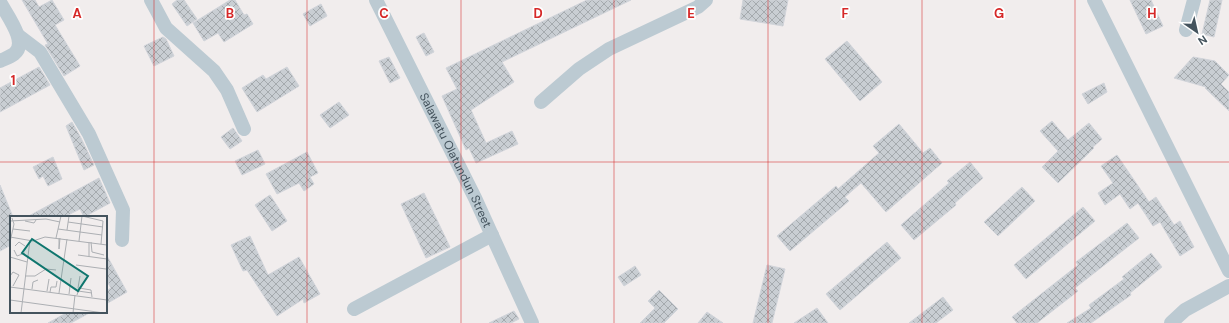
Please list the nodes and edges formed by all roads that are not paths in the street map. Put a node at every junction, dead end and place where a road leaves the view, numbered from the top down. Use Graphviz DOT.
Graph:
graph roads {
  1 [pos="151,0"];
  2 [pos="376,0"];
  3 [pos="706,0"];
  4 [pos="1094,0"];
  5 [pos="1194,0"];
  6 [pos="0,2"];
  7 [pos="1186,30"];
  8 [pos="19,36"];
  9 [pos="0,62"];
  10 [pos="541,102"];
  11 [pos="244,129"];
  12 [pos="492,235"];
  13 [pos="122,240"];
  14 [pos="1229,271"];
  15 [pos="1229,286"];
  16 [pos="354,309"];
  17 [pos="532,323"];
  18 [pos="1171,323"];
  1 -- 11 [label="street"];
  2 -- 12 [label="street, Salawatu Olatundun Street"];
  3 -- 10 [label="street"];
  4 -- 14 [label="street"];
  5 -- 7 [label="street"];
  6 -- 8 [label="street"];
  8 -- 9 [label="street"];
  8 -- 13 [label="street"];
  12 -- 16 [label="street"];
  12 -- 17 [label="street, Salawatu Olatundun Street"];
  15 -- 18 [label="street"];
}
